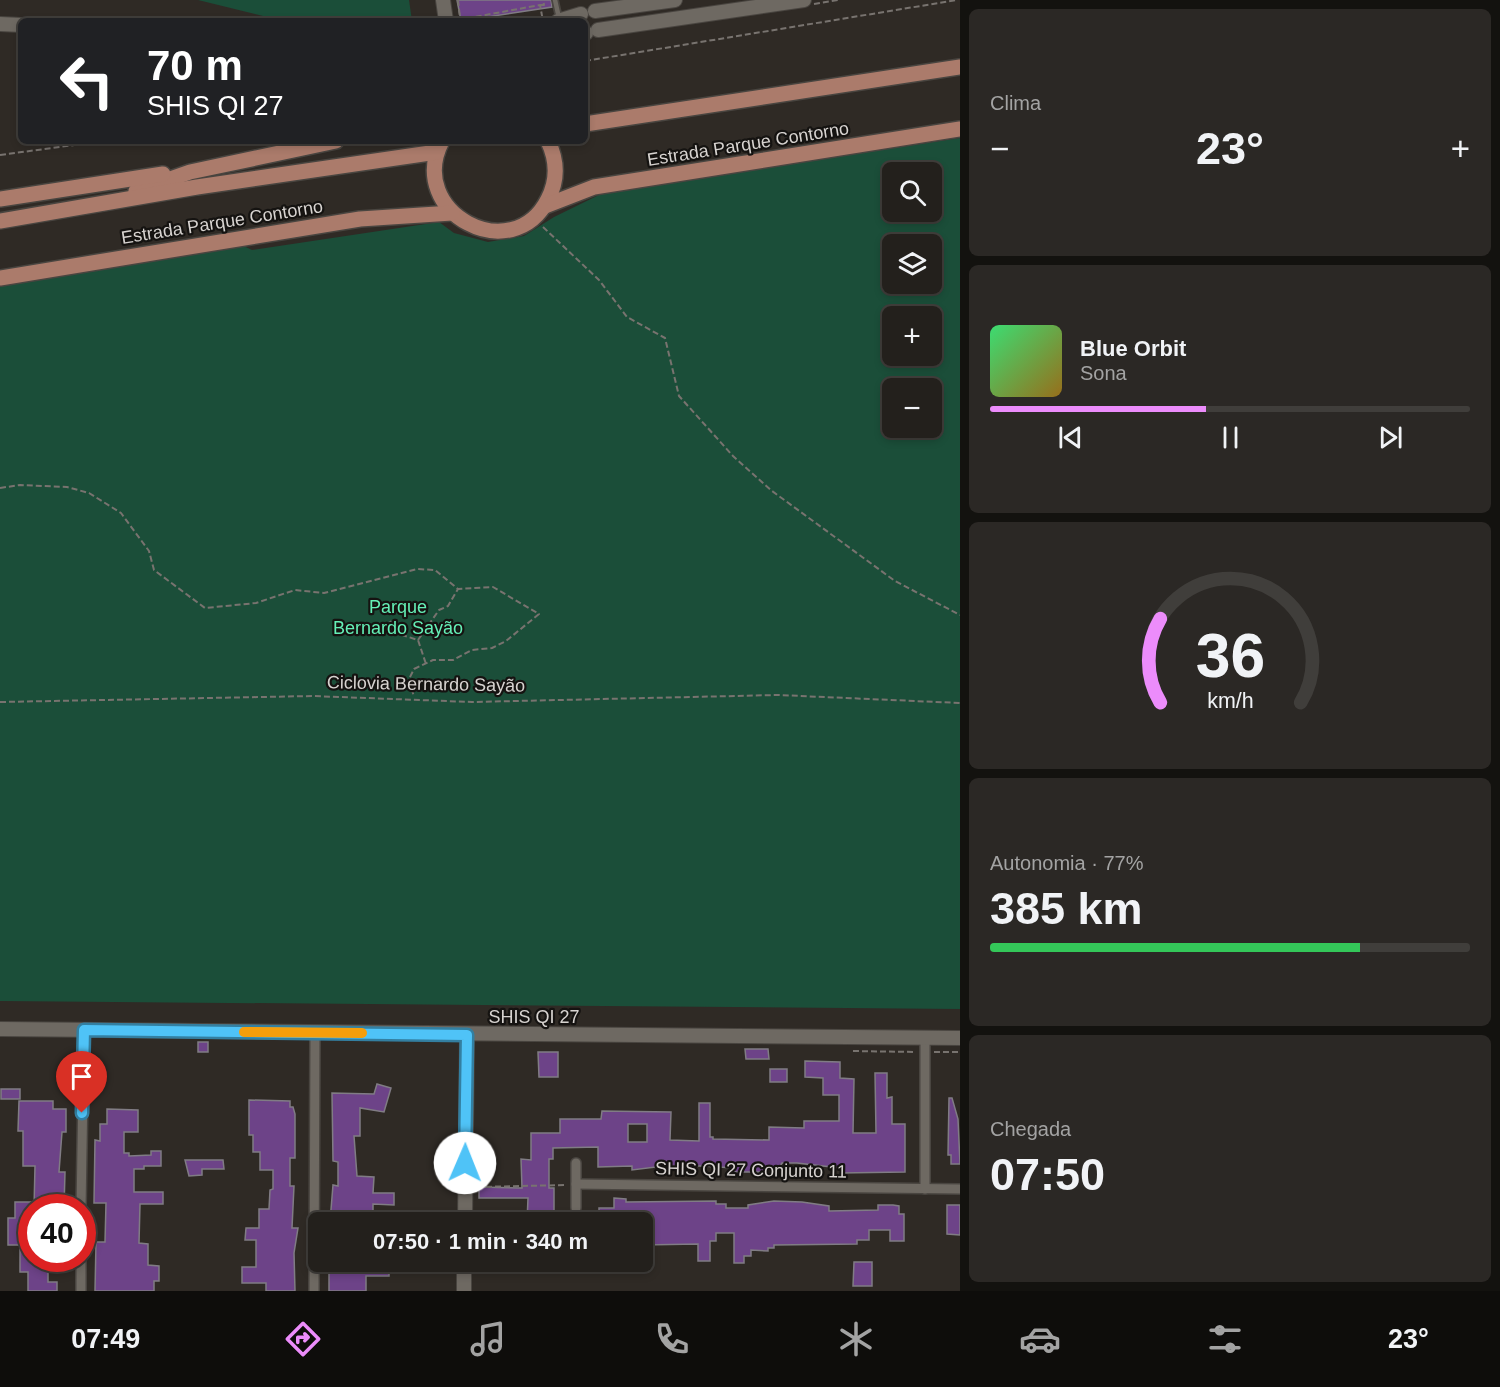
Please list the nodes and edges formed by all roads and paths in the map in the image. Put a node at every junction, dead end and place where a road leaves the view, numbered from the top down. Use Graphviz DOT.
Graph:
graph roads {
  1 [pos="443,0"];
  2 [pos="458,0"];
  3 [pos="543,0"];
  4 [pos="555,0"];
  5 [pos="675,0"];
  6 [pos="804,0"];
  7 [pos="957,0"];
  8 [pos="644,2"];
  9 [pos="540,5"];
  10 [pos="476,17"];
  11 [pos="454,18"];
  12 [pos="455,18"];
  13 [pos="469,18"];
  14 [pos="542,18"];
  15 [pos="558,18"];
  16 [pos="569,18"];
  17 [pos="0,24"];
  18 [pos="649,24"];
  19 [pos="18,25"];
  20 [pos="590,32"];
  21 [pos="588,61"];
  22 [pos="960,67"];
  23 [pos="588,123"];
  24 [pos="960,129"];
  25 [pos="82,144"];
  26 [pos="321,144"];
  27 [pos="549,144"];
  28 [pos="440,147"];
  29 [pos="0,155"];
  30 [pos="210,167"];
  31 [pos="0,200"];
  32 [pos="111,202"];
  33 [pos="544,206"];
  34 [pos="452,213"];
  35 [pos="533,218"];
  36 [pos="0,220"];
  37 [pos="0,278"];
  38 [pos="0,488"];
  39 [pos="458,589"];
  40 [pos="960,615"];
  41 [pos="390,621"];
  42 [pos="417,640"];
  43 [pos="426,664"];
  44 [pos="414,698"];
  45 [pos="0,702"];
  46 [pos="960,704"];
  47 [pos="0,1029"];
  48 [pos="84,1030"];
  49 [pos="315,1033"];
  50 [pos="467,1035"];
  51 [pos="960,1038"];
  52 [pos="925,1045"];
  53 [pos="847,1051"];
  54 [pos="960,1052"];
  55 [pos="576,1164"];
  56 [pos="576,1184"];
  57 [pos="472,1187"];
  58 [pos="925,1189"];
  59 [pos="960,1189"];
  60 [pos="81,1194"];
  61 [pos="576,1208"];
  62 [pos="465,1212"];
  63 [pos="81,1272"];
  64 [pos="464,1272"];
  65 [pos="81,1291"];
  66 [pos="314,1291"];
  67 [pos="464,1291"];
  1 -- 11 [label="street"];
  2 -- 12 [label="path"];
  3 -- 9 [label="path"];
  4 -- 15 [label="lane"];
  5 -- 8 [label="street"];
  6 -- 18 [label="street"];
  7 -- 21 [label="path"];
  8 -- 16 [label="street"];
  8 -- 18 [label="street"];
  9 -- 10 [label="path"];
  9 -- 14 [label="path"];
  10 -- 13 [label="path"];
  17 -- 19 [label="street"];
  18 -- 20 [label="street"];
  22 -- 23 [label="main road"];
  24 -- 33 [label="main road, Estrada Parque Contorno"];
  25 -- 29 [label="path"];
  26 -- 30 [label="main road"];
  27 -- 33 [label="main road"];
  28 -- 32 [label="main road, Estrada Parque Contorno"];
  28 -- 34 [label="main road"];
  30 -- 31 [label="main road"];
  30 -- 32 [label="main road"];
  32 -- 36 [label="main road, Estrada Parque Contorno"];
  33 -- 35 [label="main road"];
  34 -- 35 [label="main road"];
  34 -- 37 [label="main road, Estrada Parque Contorno"];
  35 -- 40 [label="path"];
  38 -- 39 [label="path"];
  39 -- 42 [label="path"];
  39 -- 43 [label="path"];
  41 -- 42 [label="path"];
  42 -- 43 [label="path"];
  43 -- 44 [label="path"];
  44 -- 45 [label="path, Ciclovia Bernardo Sayão"];
  44 -- 46 [label="path, Ciclovia Bernardo Sayão"];
  47 -- 48 [label="street, SHIS QI 27"];
  48 -- 49 [label="street, SHIS QI 27"];
  48 -- 60 [label="street"];
  49 -- 50 [label="street, SHIS QI 27"];
  49 -- 66 [label="street"];
  50 -- 52 [label="street, SHIS QI 27"];
  50 -- 62 [label="street"];
  51 -- 52 [label="street, SHIS QI 27"];
  52 -- 53 [label="path"];
  52 -- 54 [label="path"];
  52 -- 58 [label="street"];
  55 -- 56 [label="street"];
  56 -- 57 [label="path"];
  56 -- 58 [label="street, SHIS QI 27 Conjunto 11"];
  56 -- 61 [label="street"];
  58 -- 59 [label="street, SHIS QI 27 Conjunto 11"];
  63 -- 65 [label="street"];
  64 -- 67 [label="street"];
}
